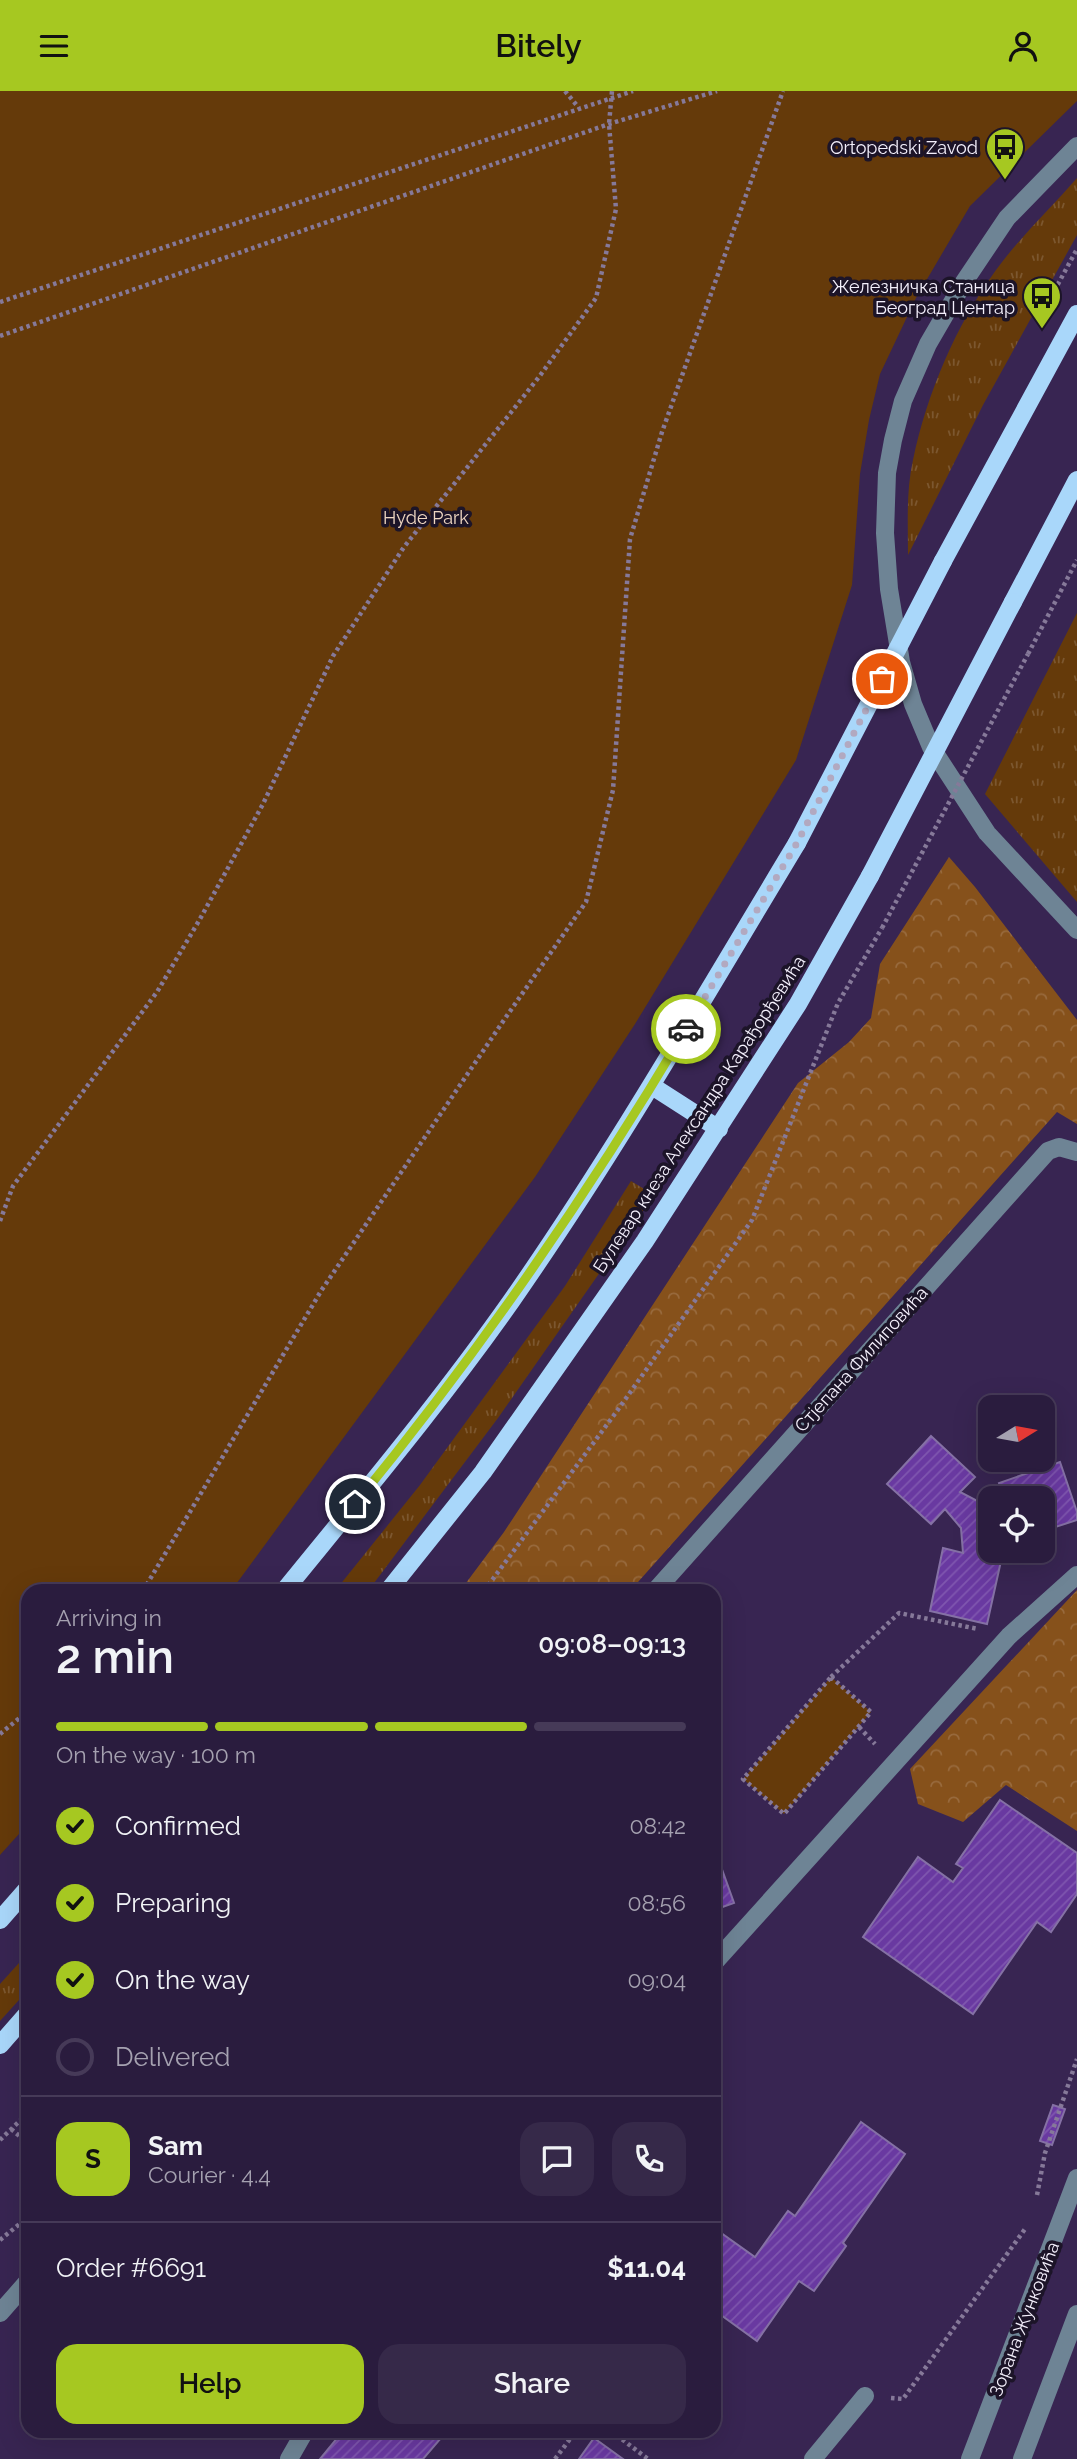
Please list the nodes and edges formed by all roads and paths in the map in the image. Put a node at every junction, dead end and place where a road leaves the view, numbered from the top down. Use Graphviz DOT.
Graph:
graph roads {
  1 [pos="565,91"];
  2 [pos="612,91"];
  3 [pos="633,91"];
  4 [pos="717,91"];
  5 [pos="783,91"];
  6 [pos="610,98"];
  7 [pos="579,108"];
  8 [pos="609,124"];
  9 [pos="1077,146"];
  10 [pos="0,302"];
  11 [pos="1077,314"];
  12 [pos="0,336"];
  13 [pos="1077,481"];
  14 [pos="1077,560"];
  15 [pos="1077,930"];
  16 [pos="652,1086"];
  17 [pos="719,1129"];
  18 [pos="1077,1152"];
  19 [pos="0,1221"];
  20 [pos="1077,1575"];
  21 [pos="148,1584"];
  22 [pos="290,1584"];
  23 [pos="394,1584"];
  24 [pos="489,1584"];
  25 [pos="660,1584"];
  26 [pos="1009,1636"];
  27 [pos="831,1677"];
  28 [pos="21,1717"];
  29 [pos="0,1734"];
  30 [pos="21,1896"];
  31 [pos="0,1920"];
  32 [pos="721,1955"];
  33 [pos="21,2021"];
  34 [pos="0,2045"];
  35 [pos="1077,2059"];
  36 [pos="21,2120"];
  37 [pos="11,2129"];
  38 [pos="21,2137"];
  39 [pos="0,2140"];
  40 [pos="1077,2178"];
  41 [pos="1036,2203"];
  42 [pos="21,2223"];
  43 [pos="1026,2226"];
  44 [pos="0,2240"];
  45 [pos="21,2289"];
  46 [pos="0,2313"];
  47 [pos="1077,2314"];
  48 [pos="865,2396"];
  49 [pos="903,2399"];
  50 [pos="301,2438"];
  51 [pos="571,2438"];
  52 [pos="620,2438"];
  53 [pos="289,2459"];
  54 [pos="555,2459"];
  55 [pos="648,2459"];
  56 [pos="813,2459"];
  57 [pos="970,2459"];
  58 [pos="1022,2459"];
  1 -- 7 [label="path"];
  2 -- 6 [label="path"];
  3 -- 6 [label="path"];
  4 -- 8 [label="path"];
  5 -- 21 [label="path"];
  6 -- 7 [label="path"];
  6 -- 8 [label="path"];
  7 -- 10 [label="path"];
  8 -- 12 [label="path"];
  8 -- 19 [label="path"];
  9 -- 15 [label="street"];
  11 -- 16 [label="main road, bridge"];
  13 -- 17 [label="main road, Булевар кнеза Александра Карађорђевића, bridge"];
  14 -- 24 [label="path, bridge"];
  16 -- 17 [label="main road"];
  16 -- 22 [label="main road"];
  17 -- 23 [label="main road, Булевар кнеза Александра Карађорђевића"];
  18 -- 25 [label="street, Стјепана Филиповића"];
  20 -- 26 [label="street"];
  26 -- 27 [label="path"];
  26 -- 32 [label="street"];
  27 -- 27 [label="path"];
  28 -- 29 [label="path"];
  30 -- 31 [label="main road"];
  33 -- 34 [label="main road"];
  35 -- 41 [label="path"];
  36 -- 37 [label="path"];
  37 -- 38 [label="path"];
  37 -- 39 [label="path"];
  40 -- 57 [label="street, Зорана Жунковића"];
  42 -- 44 [label="path"];
  43 -- 49 [label="path"];
  45 -- 46 [label="street"];
  47 -- 58 [label="street"];
  48 -- 56 [label="street"];
  50 -- 53 [label="street"];
  51 -- 54 [label="path"];
  52 -- 55 [label="path"];
}
